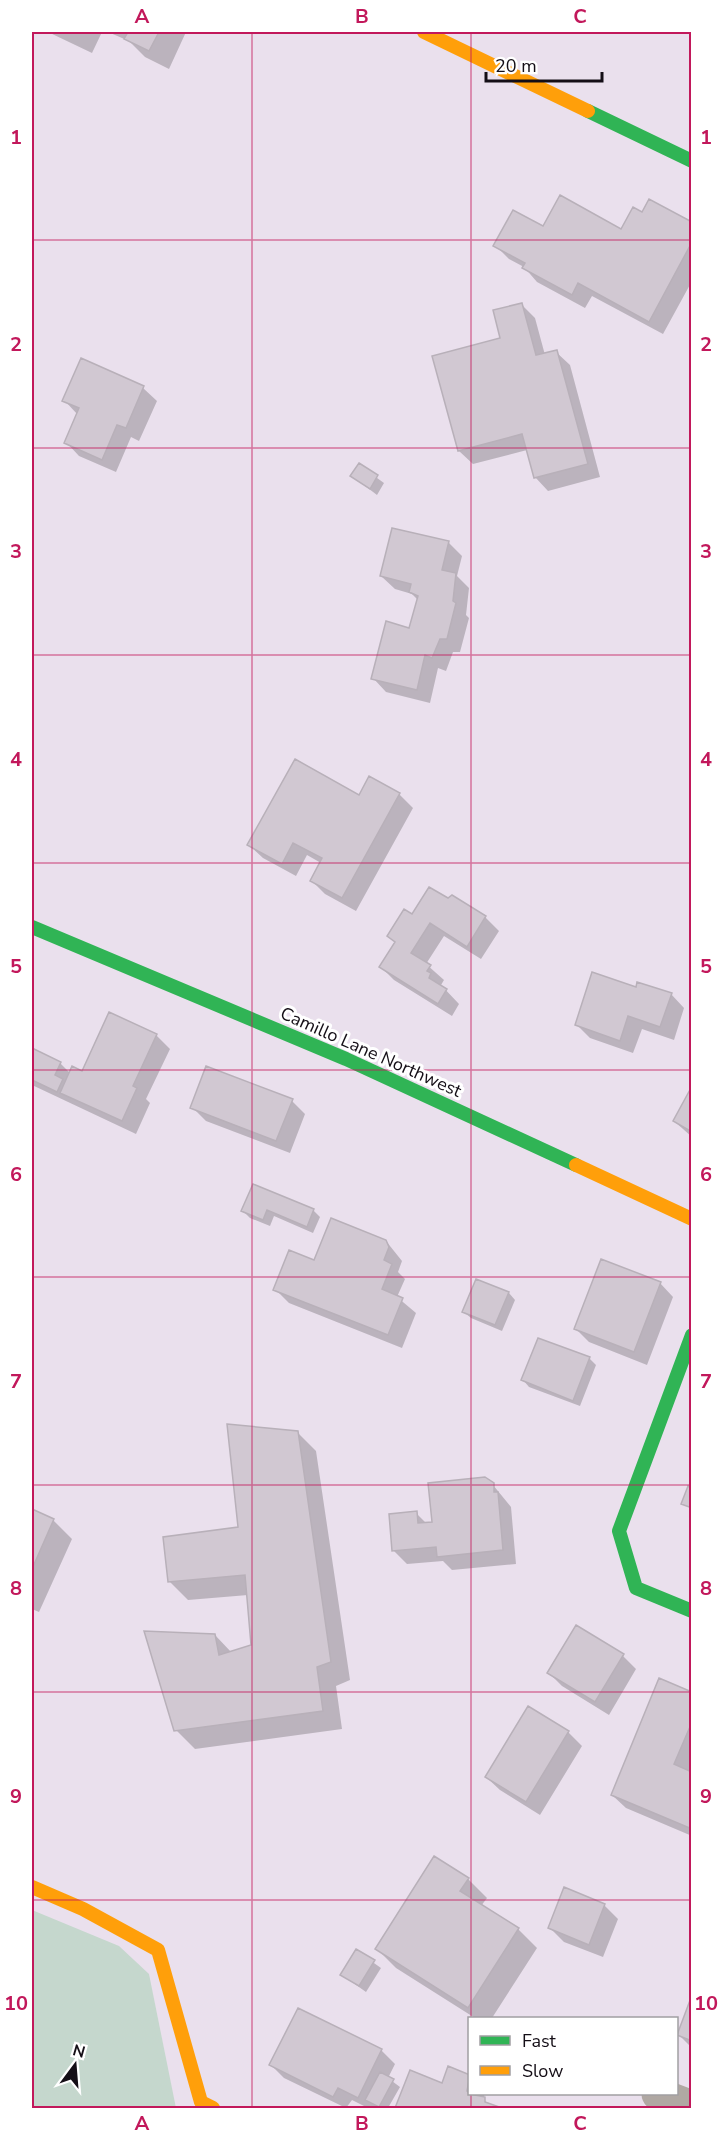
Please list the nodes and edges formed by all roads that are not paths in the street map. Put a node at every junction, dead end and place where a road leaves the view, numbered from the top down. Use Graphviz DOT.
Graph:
graph roads {
  1 [pos="424,32"];
  2 [pos="692,160"];
  3 [pos="32,927"];
  4 [pos="692,1219"];
  5 [pos="692,1335"];
  6 [pos="692,1611"];
  7 [pos="32,1887"];
  8 [pos="660,2095"];
  9 [pos="692,2107"];
  10 [pos="213,2109"];
  1 -- 2 [label="street"];
  3 -- 4 [label="street, Camillo Lane Northwest"];
  5 -- 6 [label="street"];
  7 -- 10 [label="street"];
  8 -- 9 [label="street"];
}
